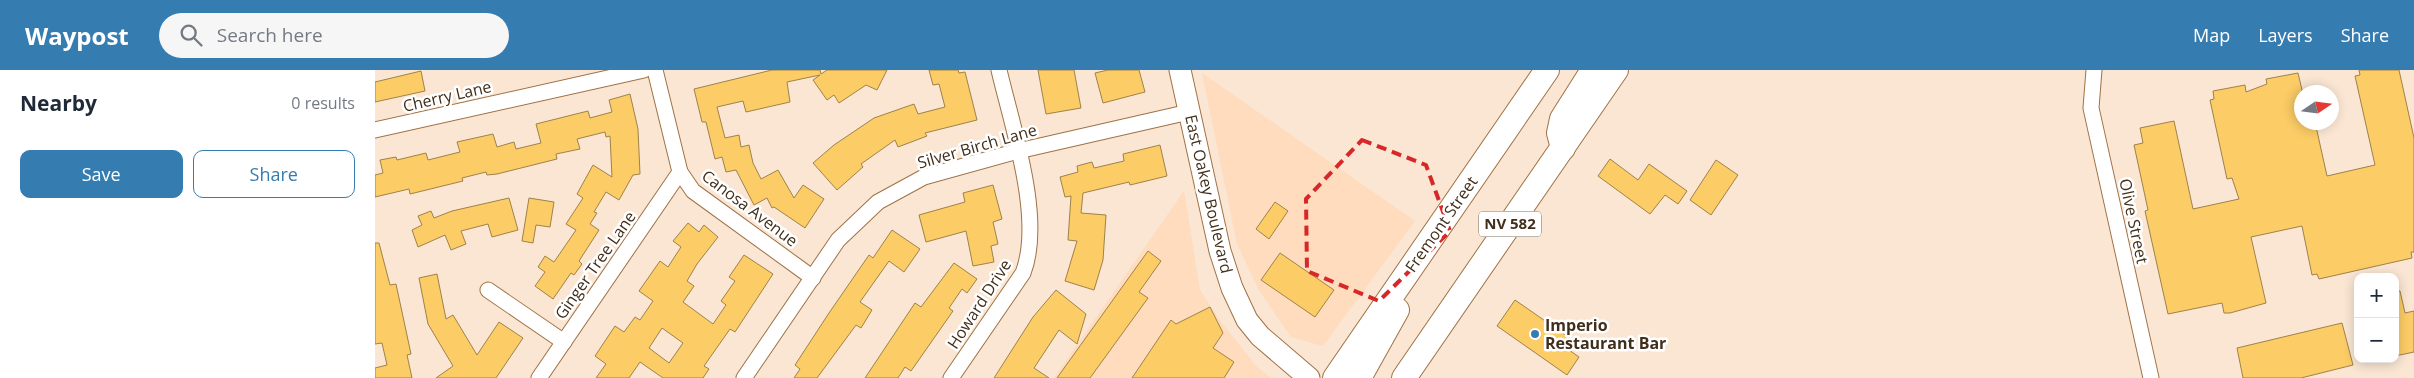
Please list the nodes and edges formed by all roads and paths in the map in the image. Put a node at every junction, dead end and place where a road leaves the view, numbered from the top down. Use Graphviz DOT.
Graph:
graph roads {
  1 [pos="644,70"];
  2 [pos="655,70"];
  3 [pos="999,70"];
  4 [pos="1180,70"];
  5 [pos="1547,70"];
  6 [pos="1593,70"];
  7 [pos="1616,70"];
  8 [pos="2094,70"];
  9 [pos="1189,112"];
  10 [pos="375,130"];
  11 [pos="1563,148"];
  12 [pos="1018,151"];
  13 [pos="680,172"];
  14 [pos="813,278"];
  15 [pos="1399,284"];
  16 [pos="488,290"];
  17 [pos="563,342"];
  18 [pos="539,378"];
  19 [pos="744,378"];
  20 [pos="951,378"];
  21 [pos="1309,378"];
  22 [pos="1335,378"];
  23 [pos="1359,378"];
  24 [pos="1405,378"];
  25 [pos="2151,378"];
  1 -- 10 [label="street, Cherry Lane"];
  2 -- 13 [label="street, Canosa Avenue"];
  3 -- 12 [label="street, Howard Drive"];
  4 -- 9 [label="street, East Oakey Boulevard"];
  5 -- 15 [label="main road, Fremont Street / NV 582"];
  6 -- 11 [label="main road"];
  7 -- 11 [label="main road, NV 582"];
  8 -- 25 [label="street, Olive Street"];
  9 -- 12 [label="street, Silver Birch Lane"];
  9 -- 21 [label="street, East Oakey Boulevard"];
  11 -- 24 [label="main road, NV 582"];
  12 -- 14 [label="street, Silver Birch Lane"];
  12 -- 20 [label="street, Howard Drive"];
  13 -- 14 [label="street, Canosa Avenue"];
  13 -- 17 [label="street, Ginger Tree Lane"];
  14 -- 19 [label="street, Silver Birch Lane"];
  15 -- 22 [label="main road, Fremont Street / NV 582"];
  15 -- 23 [label="main road"];
  16 -- 17 [label="street"];
  17 -- 18 [label="street, Ginger Tree Lane"];
}
